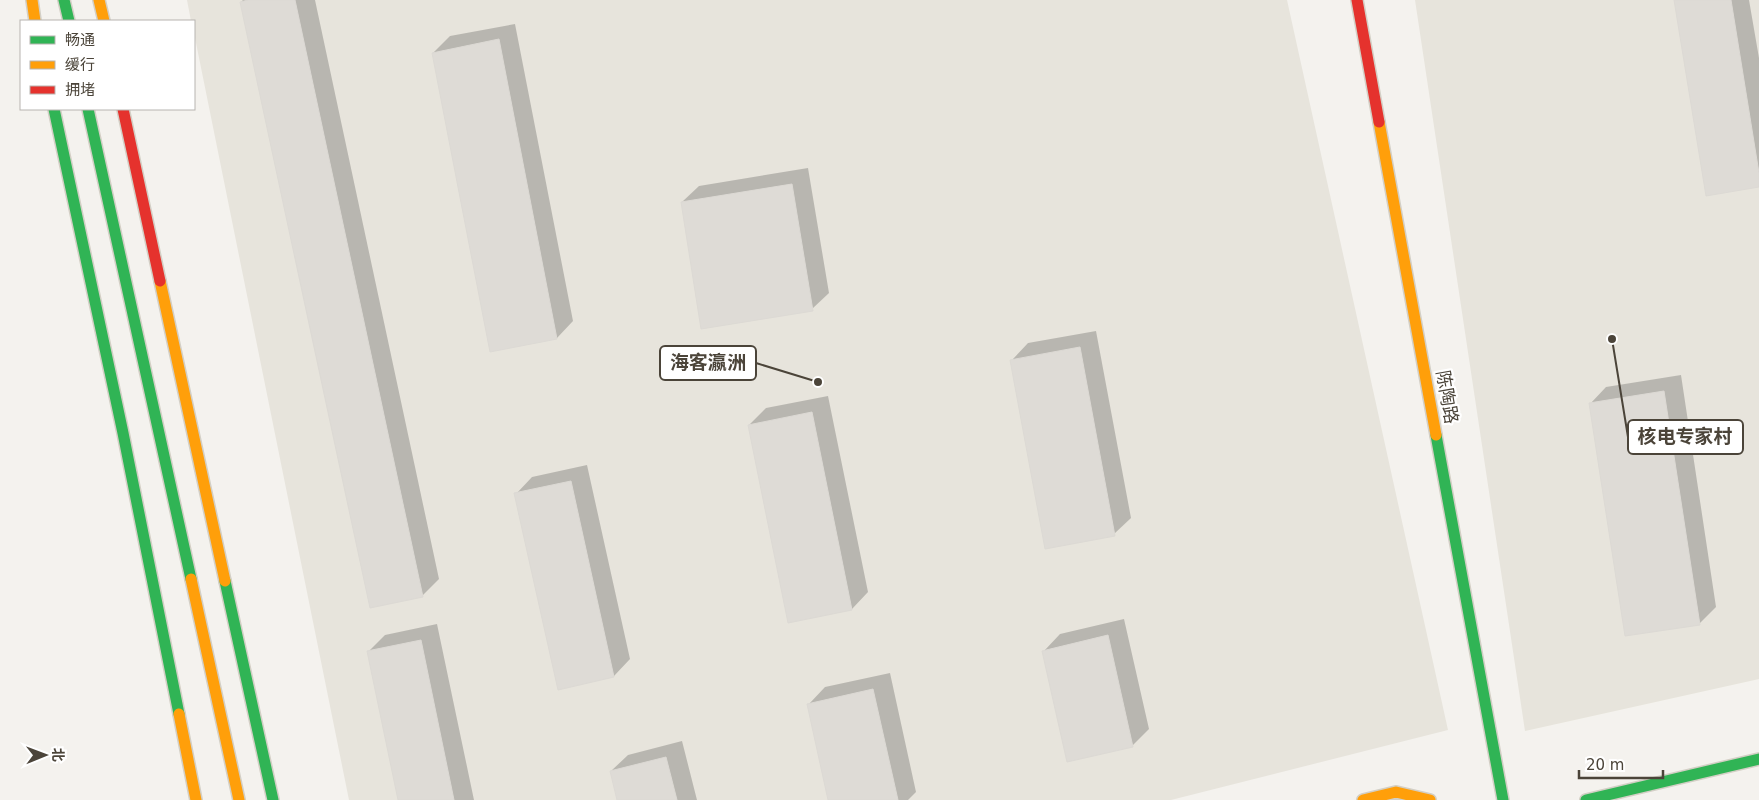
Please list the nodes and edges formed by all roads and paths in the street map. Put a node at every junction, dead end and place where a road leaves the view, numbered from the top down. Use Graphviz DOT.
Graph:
graph roads {
  1 [pos="32,0"];
  2 [pos="64,0"];
  3 [pos="99,0"];
  4 [pos="1357,0"];
  5 [pos="35,20"];
  6 [pos="69,20"];
  7 [pos="104,20"];
  8 [pos="54,110"];
  9 [pos="88,110"];
  10 [pos="123,110"];
  11 [pos="1759,759"];
  12 [pos="196,800"];
  13 [pos="239,800"];
  14 [pos="273,800"];
  15 [pos="1363,800"];
  16 [pos="1430,800"];
  17 [pos="1503,800"];
  18 [pos="1586,800"];
  1 -- 5 [label="street"];
  2 -- 6 [label="street"];
  3 -- 7 [label="street"];
  4 -- 17 [label="street, 陈陶路"];
  8 -- 12 [label="street"];
  9 -- 13 [label="street"];
  10 -- 14 [label="street"];
  11 -- 18 [label="street"];
  15 -- 16 [label="street"];
}
